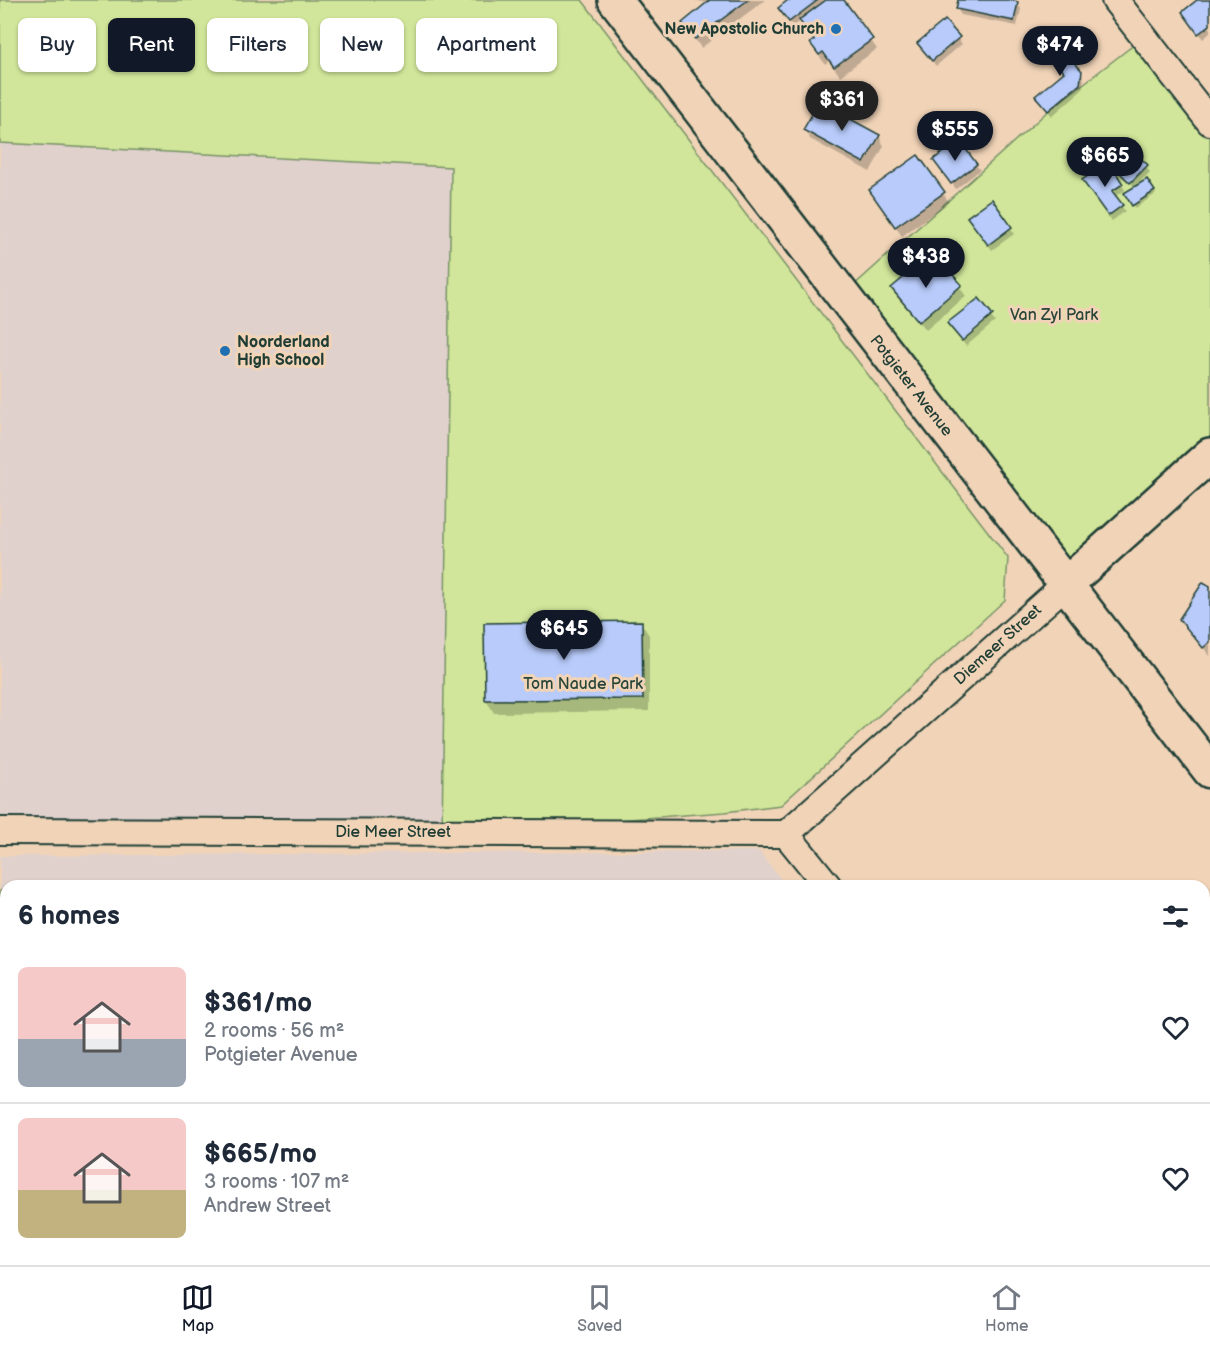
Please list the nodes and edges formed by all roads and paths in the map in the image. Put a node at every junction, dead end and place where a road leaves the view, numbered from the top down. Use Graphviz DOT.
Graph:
graph roads {
  1 [pos="615,0"];
  2 [pos="1115,0"];
  3 [pos="1210,122"];
  4 [pos="1210,455"];
  5 [pos="1065,585"];
  6 [pos="1210,771"];
  7 [pos="0,831"];
  8 [pos="786,834"];
  9 [pos="823,880"];
  1 -- 5 [label="street, Potgieter Avenue"];
  2 -- 3 [label="street"];
  4 -- 5 [label="street, Diemeer Street"];
  5 -- 6 [label="street, Potgieter Avenue"];
  5 -- 8 [label="street, Diemeer Street"];
  7 -- 8 [label="street, Die Meer Street"];
  8 -- 9 [label="street"];
}
